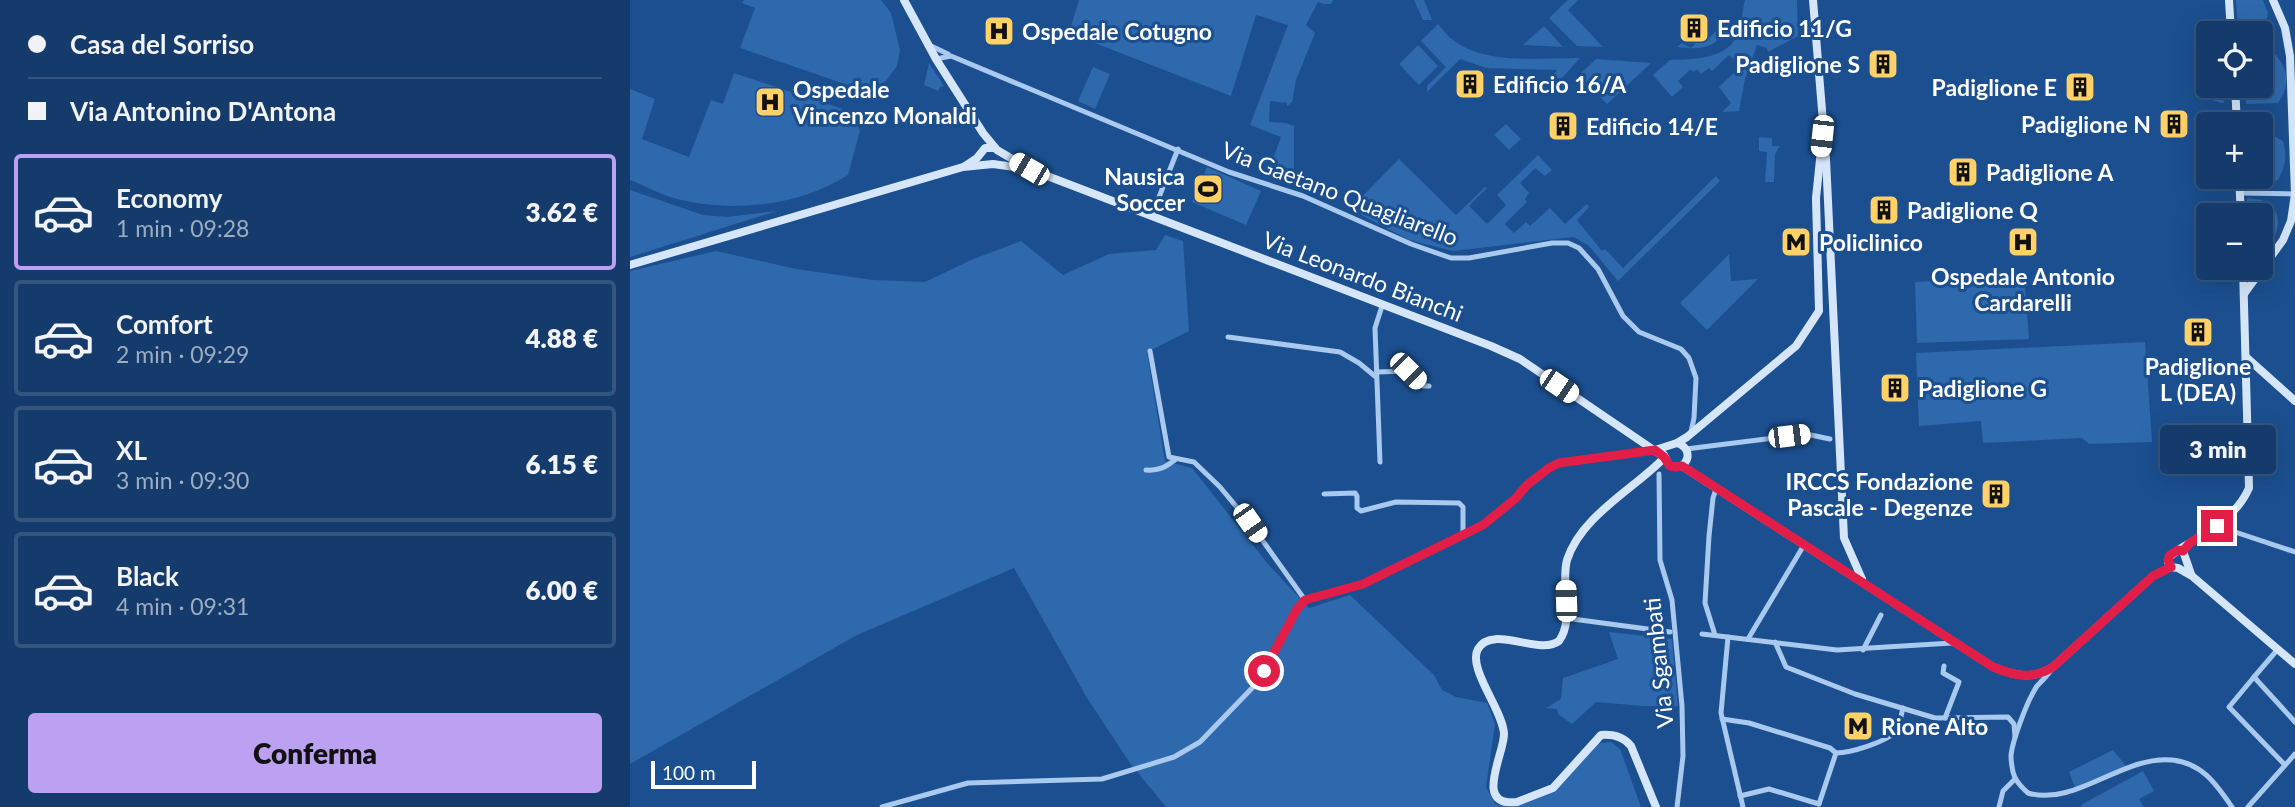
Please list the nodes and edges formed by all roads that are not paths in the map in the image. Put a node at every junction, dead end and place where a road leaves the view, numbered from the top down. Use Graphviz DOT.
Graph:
graph roads {
  1 [pos="904,0"];
  2 [pos="1813,0"];
  3 [pos="2230,0"];
  4 [pos="2273,0"];
  5 [pos="2231,21"];
  6 [pos="927,44"];
  7 [pos="951,56"];
  8 [pos="936,59"];
  9 [pos="975,122"];
  10 [pos="1822,136"];
  11 [pos="996,149"];
  12 [pos="1178,149"];
  13 [pos="982,152"];
  14 [pos="991,164"];
  15 [pos="963,167"];
  16 [pos="1029,169"];
  17 [pos="2240,189"];
  18 [pos="2240,193"];
  19 [pos="2295,194"];
  20 [pos="2240,203"];
  21 [pos="1152,215"];
  22 [pos="2273,252"];
  23 [pos="630,265"];
  24 [pos="2243,280"];
  25 [pos="2253,280"];
  26 [pos="2244,294"];
  27 [pos="1382,306"];
  28 [pos="1228,337"];
  29 [pos="1150,351"];
  30 [pos="2246,357"];
  31 [pos="1376,374"];
  32 [pos="1429,386"];
  33 [pos="2295,401"];
  34 [pos="1690,435"];
  35 [pos="1830,439"];
  36 [pos="1673,444"];
  37 [pos="1686,449"];
  38 [pos="1655,450"];
  39 [pos="1176,459"];
  40 [pos="1666,460"];
  41 [pos="1380,462"];
  42 [pos="1682,466"];
  43 [pos="1146,470"];
  44 [pos="1655,472"];
  45 [pos="1716,489"];
  46 [pos="1324,494"];
  47 [pos="2217,526"];
  48 [pos="1463,535"];
  49 [pos="1804,545"];
  50 [pos="2181,550"];
  51 [pos="2295,552"];
  52 [pos="2185,562"];
  53 [pos="2174,567"];
  54 [pos="2192,576"];
  55 [pos="1863,581"];
  56 [pos="1305,600"];
  57 [pos="1881,615"];
  58 [pos="1565,618"];
  59 [pos="1670,632"];
  60 [pos="1702,634"];
  61 [pos="1715,635"];
  62 [pos="1728,637"];
  63 [pos="1748,639"];
  64 [pos="1775,642"];
  65 [pos="1959,644"];
  66 [pos="2278,649"];
  67 [pos="1863,650"];
  68 [pos="2295,664"];
  69 [pos="1944,666"];
  70 [pos="2053,667"];
  71 [pos="2254,677"];
  72 [pos="1903,708"];
  73 [pos="1945,718"];
  74 [pos="1722,719"];
  75 [pos="2295,722"];
  76 [pos="2015,737"];
  77 [pos="1836,753"];
  78 [pos="2295,754"];
  79 [pos="2285,765"];
  80 [pos="2015,779"];
  81 [pos="2085,794"];
  82 [pos="1740,796"];
  83 [pos="2049,802"];
  84 [pos="1818,805"];
  85 [pos="885,807"];
  86 [pos="1656,807"];
  87 [pos="1678,807"];
  88 [pos="1743,807"];
  89 [pos="1998,807"];
  90 [pos="2232,807"];
  91 [pos="2248,807"];
  1 -- 6 [label="main road"];
  2 -- 10 [label="main road"];
  3 -- 5 [label="main road"];
  4 -- 19 [label="main road"];
  6 -- 7 [label="street, Via Gaetano Quagliarello"];
  6 -- 8 [label="main road"];
  7 -- 8 [label="street"];
  7 -- 12 [label="street, Via Gaetano Quagliarello"];
  8 -- 9 [label="main road"];
  9 -- 11 [label="main road"];
  9 -- 13 [label="main road"];
  10 -- 34 [label="main road"];
  10 -- 55 [label="main road"];
  11 -- 13 [label="main road"];
  11 -- 14 [label="main road"];
  11 -- 16 [label="main road, Via Leonardo Bianchi"];
  12 -- 21 [label="street"];
  12 -- 34 [label="street, Via Gaetano Quagliarello"];
  13 -- 14 [label="main road"];
  13 -- 15 [label="main road"];
  14 -- 15 [label="main road, Via Leonardo Bianchi"];
  14 -- 16 [label="main road, Via Leonardo Bianchi"];
  15 -- 23 [label="main road"];
  16 -- 21 [label="main road, Via Leonardo Bianchi"];
  17 -- 18 [label="main road"];
  18 -- 19 [label="street"];
  18 -- 20 [label="main road"];
  19 -- 22 [label="main road"];
  21 -- 27 [label="main road, Via Leonardo Bianchi"];
  24 -- 26 [label="main road"];
  25 -- 26 [label="main road"];
  26 -- 30 [label="main road"];
  27 -- 31 [label="street"];
  27 -- 38 [label="main road, Via Leonardo Bianchi"];
  28 -- 31 [label="street"];
  29 -- 39 [label="street"];
  30 -- 33 [label="main road"];
  30 -- 47 [label="main road"];
  31 -- 32 [label="street"];
  31 -- 41 [label="street"];
  34 -- 36 [label="main road"];
  35 -- 37 [label="street"];
  36 -- 37 [label="main road"];
  36 -- 38 [label="main road"];
  36 -- 40 [label="main road"];
  37 -- 42 [label="main road"];
  38 -- 40 [label="main road, Via Leonardo Bianchi"];
  38 -- 48 [label="street"];
  39 -- 43 [label="street"];
  39 -- 56 [label="street"];
  40 -- 42 [label="main road"];
  40 -- 44 [label="main road"];
  42 -- 45 [label="main road"];
  44 -- 58 [label="main road"];
  44 -- 87 [label="street, Via Sgambati"];
  45 -- 49 [label="main road"];
  45 -- 61 [label="street"];
  46 -- 48 [label="street"];
  47 -- 50 [label="main road"];
  47 -- 51 [label="street"];
  48 -- 56 [label="street"];
  49 -- 55 [label="main road"];
  49 -- 63 [label="street"];
  50 -- 52 [label="main road"];
  50 -- 53 [label="main road"];
  52 -- 53 [label="main road"];
  52 -- 54 [label="main road"];
  53 -- 54 [label="main road"];
  53 -- 70 [label="main road"];
  54 -- 66 [label="main road"];
  55 -- 65 [label="main road"];
  56 -- 85 [label="street"];
  57 -- 67 [label="street"];
  58 -- 59 [label="street"];
  58 -- 86 [label="main road"];
  60 -- 61 [label="street"];
  61 -- 62 [label="street"];
  62 -- 63 [label="street"];
  62 -- 74 [label="street"];
  63 -- 64 [label="street"];
  64 -- 67 [label="street"];
  64 -- 72 [label="street"];
  65 -- 67 [label="street"];
  65 -- 70 [label="main road"];
  66 -- 68 [label="main road"];
  66 -- 71 [label="street"];
  69 -- 73 [label="street"];
  70 -- 76 [label="street"];
  71 -- 75 [label="street"];
  71 -- 79 [label="street"];
  72 -- 73 [label="street"];
  72 -- 77 [label="street"];
  73 -- 76 [label="street"];
  74 -- 77 [label="street"];
  74 -- 82 [label="street"];
  76 -- 80 [label="street"];
  77 -- 84 [label="street"];
  78 -- 79 [label="street"];
  79 -- 91 [label="street"];
  80 -- 83 [label="street"];
  80 -- 89 [label="street"];
  81 -- 90 [label="street"];
  82 -- 84 [label="street"];
  82 -- 88 [label="street"];
}
